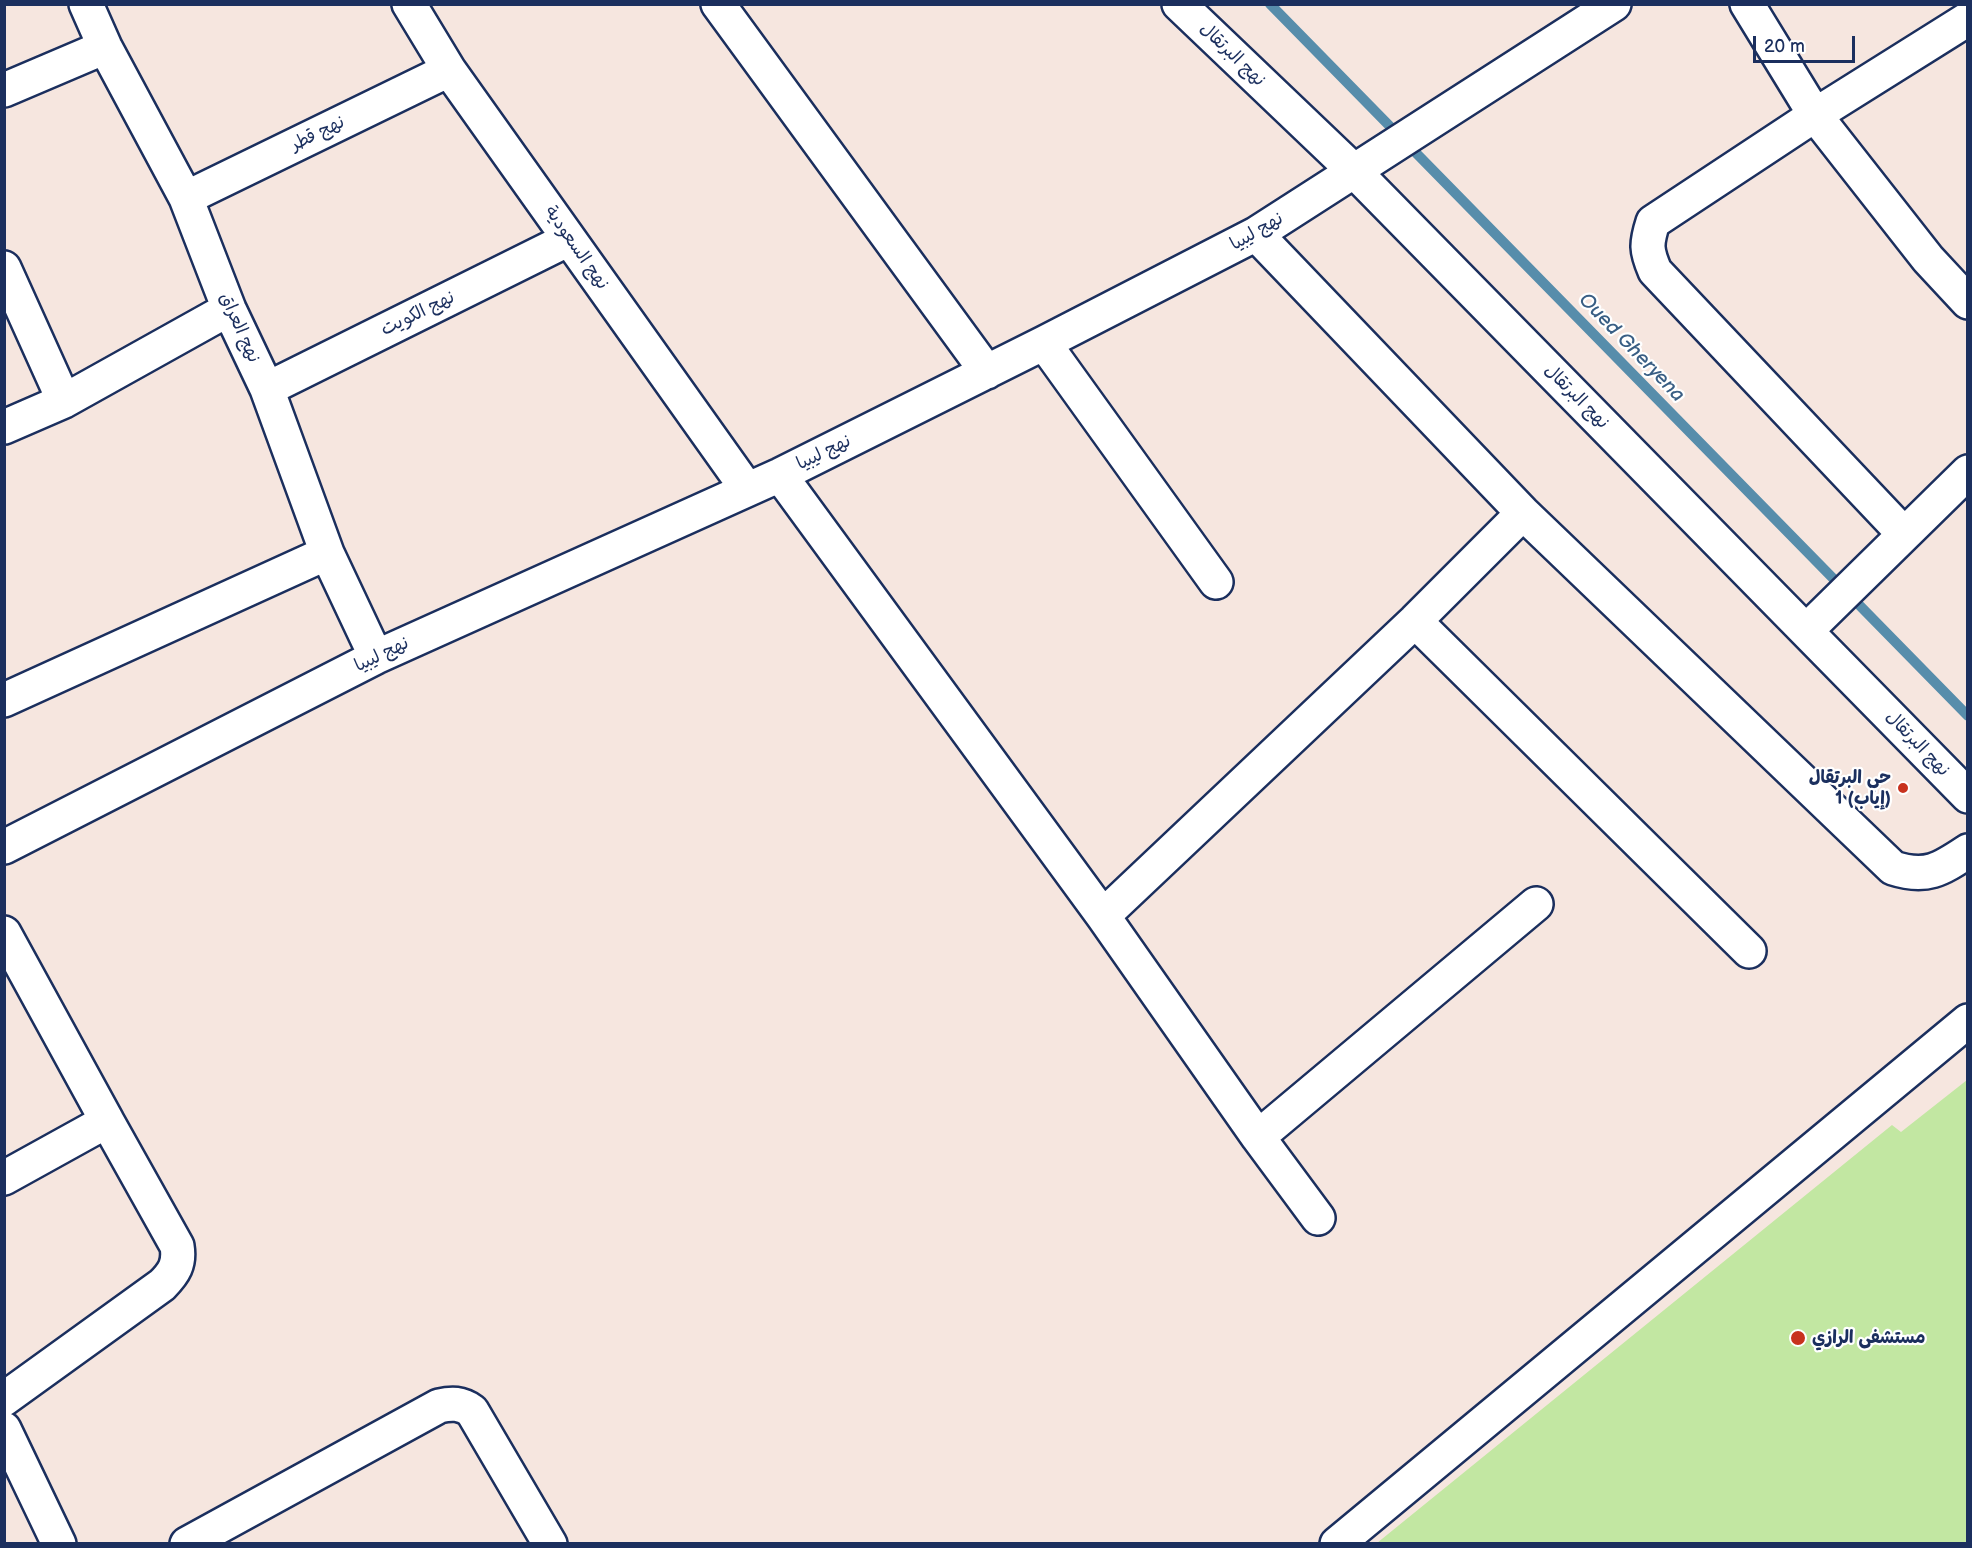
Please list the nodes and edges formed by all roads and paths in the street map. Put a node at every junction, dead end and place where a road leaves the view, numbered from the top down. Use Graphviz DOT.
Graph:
graph roads {
  1 [pos="87,4"];
  2 [pos="408,4"];
  3 [pos="718,4"];
  4 [pos="1179,4"];
  5 [pos="1614,4"];
  6 [pos="1747,4"];
  7 [pos="1968,19"];
  8 [pos="105,46"];
  9 [pos="449,70"];
  10 [pos="4,90"];
  11 [pos="1815,115"];
  12 [pos="1366,164"];
  13 [pos="186,198"];
  14 [pos="1256,234"];
  15 [pos="569,239"];
  16 [pos="4,268"];
  17 [pos="1968,302"];
  18 [pos="229,309"];
  19 [pos="1044,344"];
  20 [pos="987,372"];
  21 [pos="267,389"];
  22 [pos="64,401"];
  23 [pos="4,427"];
  24 [pos="1968,472"];
  25 [pos="780,475"];
  26 [pos="747,489"];
  27 [pos="1523,513"];
  28 [pos="1895,542"];
  29 [pos="327,553"];
  30 [pos="1216,582"];
  31 [pos="1817,619"];
  32 [pos="1415,621"];
  33 [pos="376,657"];
  34 [pos="4,700"];
  35 [pos="1968,796"];
  36 [pos="4,847"];
  37 [pos="1968,851"];
  38 [pos="1536,904"];
  39 [pos="1103,916"];
  40 [pos="4,933"];
  41 [pos="1749,951"];
  42 [pos="1968,1022"];
  43 [pos="107,1121"];
  44 [pos="1258,1137"];
  45 [pos="4,1178"];
  46 [pos="1318,1218"];
  47 [pos="4,1399"];
  48 [pos="4,1430"];
  49 [pos="59,1544"];
  50 [pos="187,1544"];
  51 [pos="550,1544"];
  52 [pos="1337,1544"];
  1 -- 8 [label="street, نهج العراق"];
  2 -- 9 [label="street, نهج السعودية"];
  3 -- 20 [label="street"];
  4 -- 12 [label="street, نهج البرتقال"];
  5 -- 12 [label="street, نهج ليبيا"];
  6 -- 11 [label="street"];
  7 -- 11 [label="street"];
  8 -- 10 [label="street"];
  8 -- 13 [label="street, نهج العراق"];
  9 -- 13 [label="street, نهج قطر"];
  9 -- 15 [label="street, نهج السعودية"];
  11 -- 17 [label="street"];
  11 -- 28 [label="street"];
  12 -- 14 [label="street, نهج ليبيا"];
  12 -- 31 [label="street, نهج البرتقال"];
  13 -- 18 [label="street, نهج العراق"];
  14 -- 19 [label="street, نهج ليبيا"];
  14 -- 27 [label="street"];
  15 -- 21 [label="street, نهج الكويت"];
  15 -- 26 [label="street, نهج السعودية"];
  16 -- 22 [label="street"];
  18 -- 21 [label="street, نهج العراق"];
  18 -- 22 [label="street"];
  19 -- 20 [label="street, نهج ليبيا"];
  19 -- 30 [label="street"];
  20 -- 25 [label="street, نهج ليبيا"];
  21 -- 29 [label="street, نهج العراق"];
  22 -- 23 [label="street"];
  24 -- 28 [label="street"];
  25 -- 26 [label="street, نهج ليبيا"];
  25 -- 39 [label="street"];
  26 -- 33 [label="street, نهج ليبيا"];
  27 -- 32 [label="street"];
  27 -- 37 [label="street"];
  28 -- 31 [label="street"];
  29 -- 33 [label="street, نهج العراق"];
  29 -- 34 [label="street"];
  31 -- 35 [label="street, نهج البرتقال"];
  32 -- 39 [label="street"];
  32 -- 41 [label="street"];
  33 -- 36 [label="street, نهج ليبيا"];
  38 -- 44 [label="street"];
  39 -- 44 [label="street"];
  40 -- 43 [label="street"];
  42 -- 52 [label="street"];
  43 -- 45 [label="street"];
  43 -- 47 [label="street"];
  44 -- 46 [label="street"];
  48 -- 49 [label="street"];
  50 -- 51 [label="street"];
}
